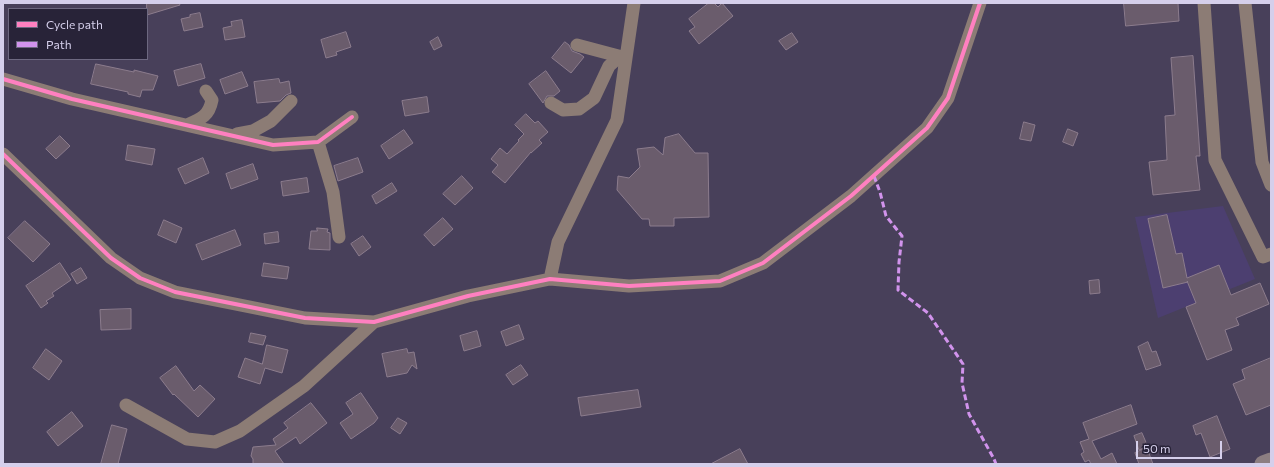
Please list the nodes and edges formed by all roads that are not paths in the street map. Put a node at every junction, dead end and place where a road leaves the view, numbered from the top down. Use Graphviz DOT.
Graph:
graph roads {
  1 [pos="637,3"];
  2 [pos="980,3"];
  3 [pos="1204,3"];
  4 [pos="1245,3"];
  5 [pos="577,45"];
  6 [pos="622,57"];
  7 [pos="3,79"];
  8 [pos="206,91"];
  9 [pos="292,101"];
  10 [pos="551,103"];
  11 [pos="352,117"];
  12 [pos="187,125"];
  13 [pos="230,135"];
  14 [pos="318,142"];
  15 [pos="3,154"];
  16 [pos="1271,185"];
  17 [pos="339,238"];
  18 [pos="1271,254"];
  19 [pos="550,279"];
  20 [pos="374,322"];
  21 [pos="126,404"];
  22 [pos="1271,461"];
  23 [pos="1263,464"];
  1 -- 6 [label="street"];
  2 -- 19 [label="street"];
  3 -- 18 [label="street"];
  4 -- 16 [label="street"];
  5 -- 6 [label="street"];
  6 -- 10 [label="street"];
  6 -- 19 [label="street"];
  7 -- 12 [label="street"];
  8 -- 12 [label="street"];
  9 -- 13 [label="street"];
  11 -- 14 [label="street"];
  12 -- 13 [label="street"];
  13 -- 14 [label="street"];
  14 -- 17 [label="street"];
  15 -- 20 [label="street"];
  19 -- 20 [label="street"];
  20 -- 21 [label="street"];
  22 -- 23 [label="main road"];
}
